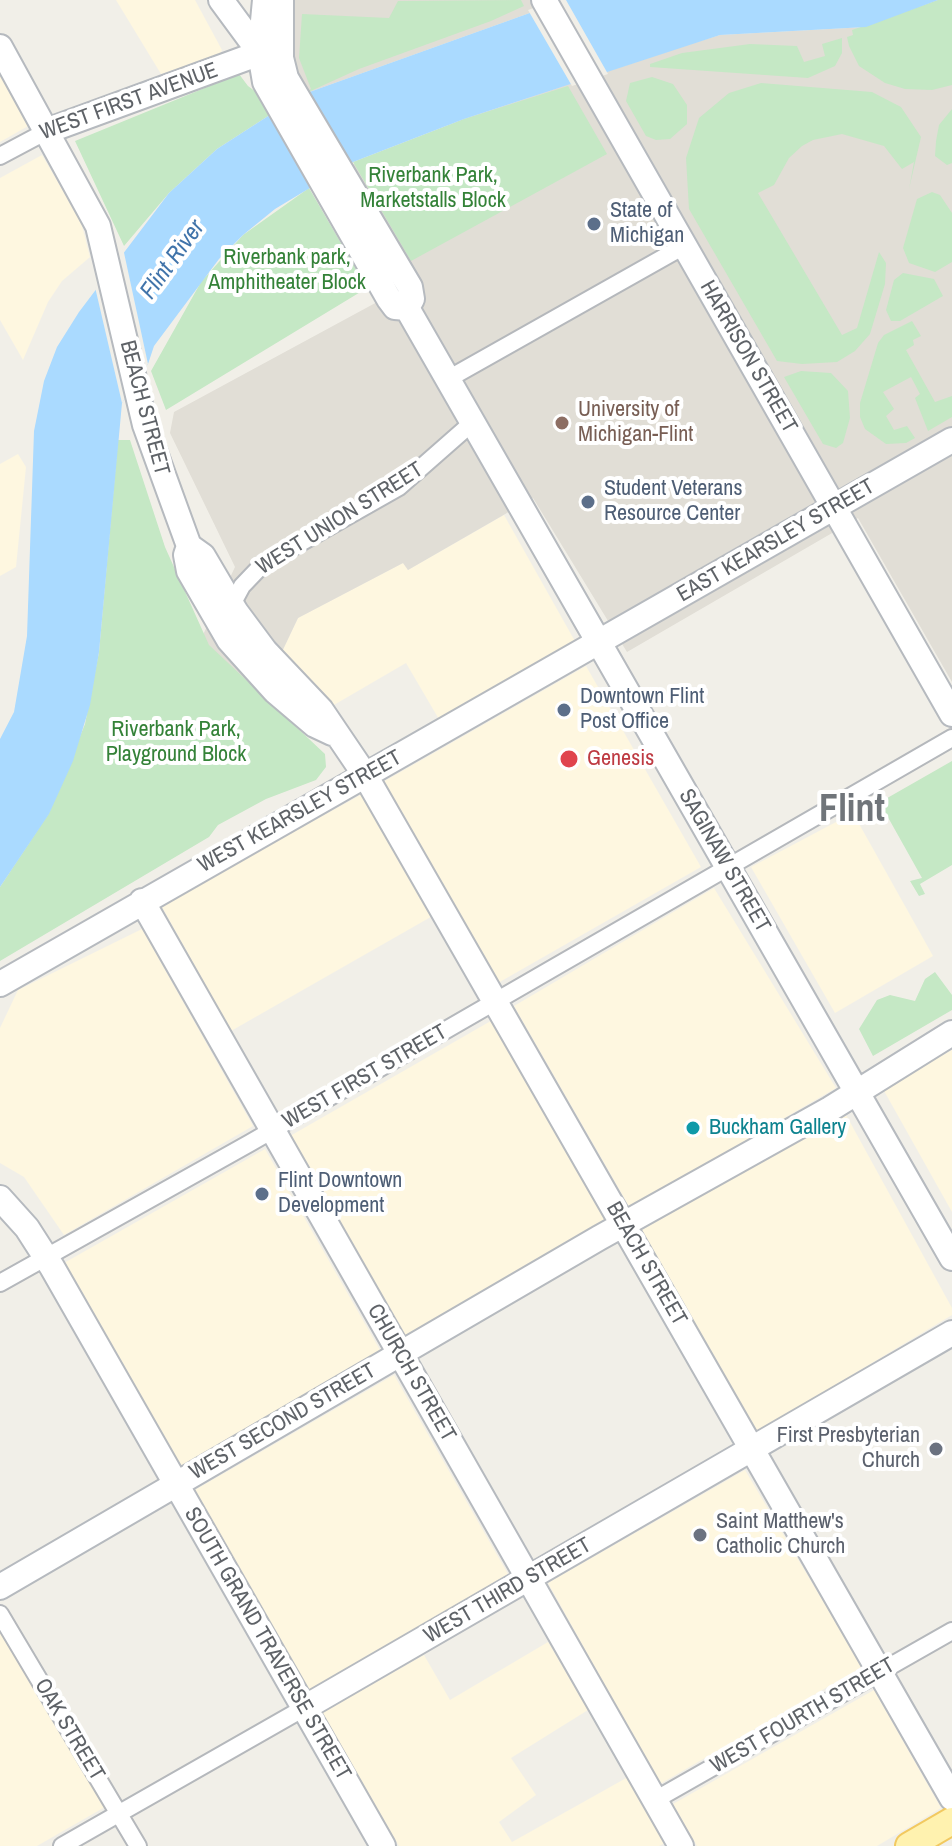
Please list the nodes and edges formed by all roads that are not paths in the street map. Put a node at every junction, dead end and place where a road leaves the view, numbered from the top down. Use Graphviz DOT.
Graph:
graph roads {
  1 [pos="221,0"];
  2 [pos="265,0"];
  3 [pos="281,0"];
  4 [pos="544,0"];
  5 [pos="0,47"];
  6 [pos="271,53"];
  7 [pos="47,131"];
  8 [pos="0,156"];
  9 [pos="684,246"];
  10 [pos="448,379"];
  11 [pos="473,422"];
  12 [pos="952,440"];
  13 [pos="834,508"];
  14 [pos="189,546"];
  15 [pos="231,605"];
  16 [pos="221,627"];
  17 [pos="600,642"];
  18 [pos="952,714"];
  19 [pos="335,734"];
  20 [pos="952,738"];
  21 [pos="365,775"];
  22 [pos="728,867"];
  23 [pos="142,901"];
  24 [pos="0,984"];
  25 [pos="495,1001"];
  26 [pos="952,1033"];
  27 [pos="857,1091"];
  28 [pos="272,1131"];
  29 [pos="0,1198"];
  30 [pos="623,1224"];
  31 [pos="46,1258"];
  32 [pos="952,1258"];
  33 [pos="0,1283"];
  34 [pos="952,1333"];
  35 [pos="400,1353"];
  36 [pos="753,1450"];
  37 [pos="176,1484"];
  38 [pos="529,1579"];
  39 [pos="0,1587"];
  40 [pos="0,1614"];
  41 [pos="952,1631"];
  42 [pos="880,1672"];
  43 [pos="304,1708"];
  44 [pos="952,1798"];
  45 [pos="655,1800"];
  46 [pos="119,1813"];
  47 [pos="952,1821"];
  48 [pos="62,1846"];
  49 [pos="138,1846"];
  50 [pos="383,1846"];
  51 [pos="681,1846"];
  52 [pos="909,1846"];
  1 -- 6 [label="street"];
  2 -- 6 [label="street"];
  3 -- 6 [label="street"];
  4 -- 9 [label="street, HARRISON STREET"];
  5 -- 7 [label="street, BEACH STREET"];
  6 -- 7 [label="street, WEST FIRST AVENUE"];
  6 -- 10 [label="street, SAGINAW STREET"];
  7 -- 8 [label="street, WEST FIRST AVENUE"];
  7 -- 14 [label="street, BEACH STREET"];
  9 -- 10 [label="street"];
  9 -- 13 [label="street, HARRISON STREET"];
  10 -- 11 [label="street, SAGINAW STREET"];
  11 -- 15 [label="street, WEST UNION STREET"];
  11 -- 17 [label="street, SAGINAW STREET"];
  12 -- 13 [label="street, EAST KEARSLEY STREET"];
  13 -- 17 [label="street, EAST KEARSLEY STREET"];
  13 -- 18 [label="street, HARRISON STREET"];
  14 -- 15 [label="street, BEACH STREET"];
  14 -- 16 [label="street, BEACH STREET"];
  15 -- 16 [label="street, WEST UNION STREET"];
  15 -- 19 [label="street, BEACH STREET"];
  16 -- 19 [label="street, BEACH STREET"];
  17 -- 21 [label="street, WEST KEARSLEY STREET"];
  17 -- 22 [label="street, SAGINAW STREET"];
  19 -- 21 [label="street, BEACH STREET"];
  20 -- 22 [label="street, WEST FIRST STREET"];
  21 -- 23 [label="street, WEST KEARSLEY STREET"];
  21 -- 25 [label="street, BEACH STREET"];
  22 -- 25 [label="street, WEST FIRST STREET"];
  22 -- 27 [label="street, SAGINAW STREET"];
  23 -- 24 [label="street, WEST KEARSLEY STREET"];
  23 -- 28 [label="street, CHURCH STREET"];
  25 -- 28 [label="street, WEST FIRST STREET"];
  25 -- 30 [label="street, BEACH STREET"];
  26 -- 27 [label="street, WEST SECOND STREET"];
  27 -- 30 [label="street, WEST SECOND STREET"];
  27 -- 32 [label="street, SAGINAW STREET"];
  28 -- 31 [label="street, WEST FIRST STREET"];
  28 -- 35 [label="street, CHURCH STREET"];
  29 -- 31 [label="street, SOUTH GRAND TRAVERSE STREET"];
  30 -- 35 [label="street, WEST SECOND STREET"];
  30 -- 36 [label="street, BEACH STREET"];
  31 -- 33 [label="street, WEST FIRST STREET"];
  31 -- 37 [label="street, SOUTH GRAND TRAVERSE STREET"];
  34 -- 36 [label="street, WEST THIRD STREET"];
  35 -- 37 [label="street, WEST SECOND STREET"];
  35 -- 38 [label="street, CHURCH STREET"];
  36 -- 38 [label="street, WEST THIRD STREET"];
  36 -- 42 [label="street, BEACH STREET"];
  37 -- 39 [label="street, WEST SECOND STREET"];
  37 -- 43 [label="street, SOUTH GRAND TRAVERSE STREET"];
  38 -- 43 [label="street, WEST THIRD STREET"];
  38 -- 45 [label="street, CHURCH STREET"];
  40 -- 46 [label="street, OAK STREET"];
  41 -- 42 [label="street, WEST FOURTH STREET"];
  42 -- 44 [label="street, BEACH STREET"];
  42 -- 45 [label="street, WEST FOURTH STREET"];
  43 -- 46 [label="street, WEST THIRD STREET"];
  43 -- 50 [label="street, SOUTH GRAND TRAVERSE STREET"];
  45 -- 51 [label="street, CHURCH STREET"];
  46 -- 48 [label="street, WEST THIRD STREET"];
  46 -- 49 [label="street, OAK STREET"];
  47 -- 52 [label="main road"];
}
